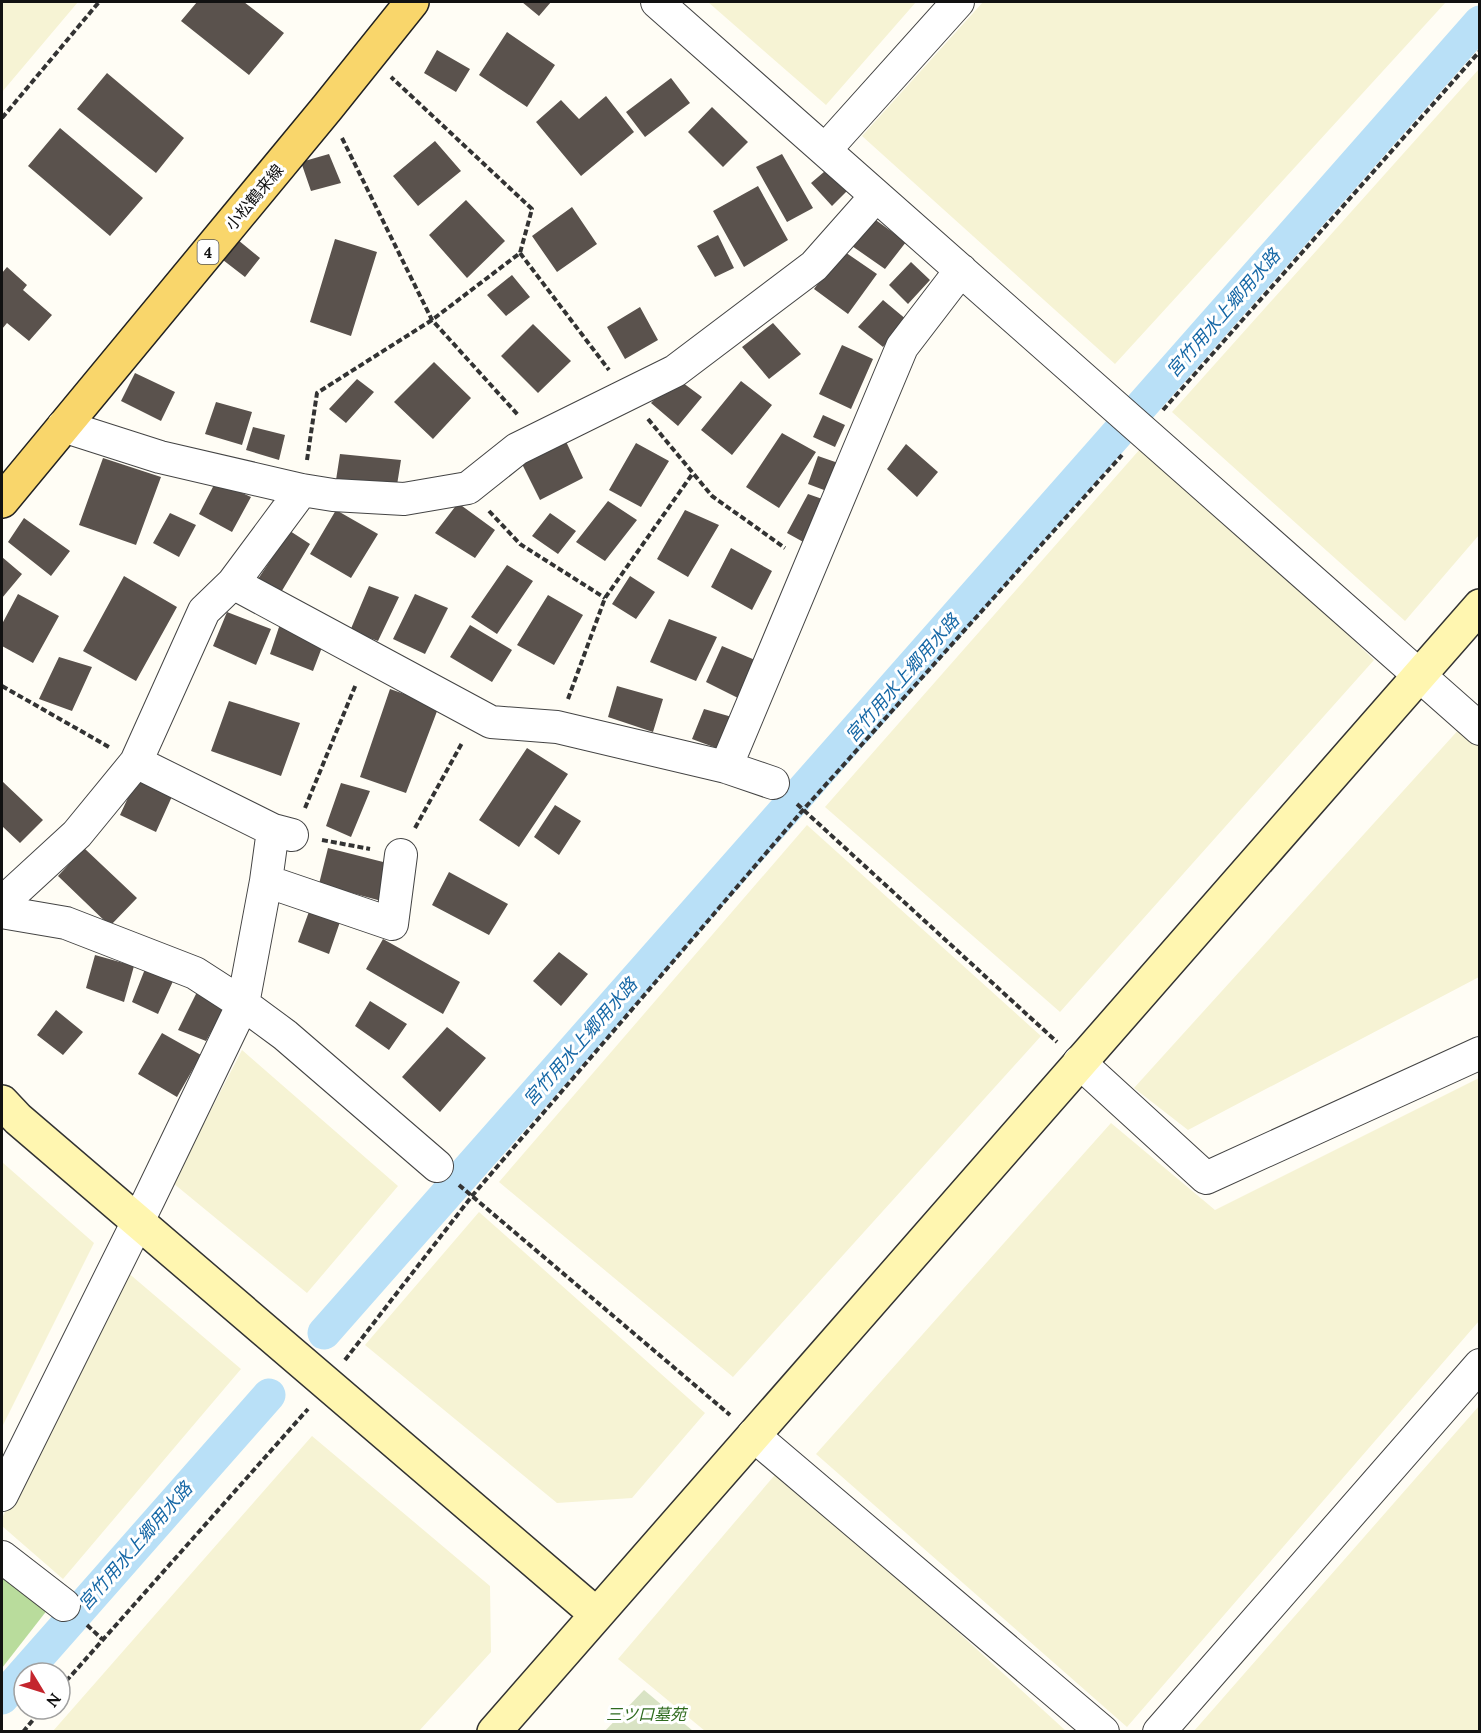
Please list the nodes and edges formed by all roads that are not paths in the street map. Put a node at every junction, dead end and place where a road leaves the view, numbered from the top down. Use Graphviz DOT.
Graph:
graph roads {
  1 [pos="412,2"];
  2 [pos="657,2"];
  3 [pos="958,2"];
  4 [pos="825,150"];
  5 [pos="876,196"];
  6 [pos="961,270"];
  7 [pos="63,426"];
  8 [pos="302,490"];
  9 [pos="2,501"];
  10 [pos="233,583"];
  11 [pos="1479,606"];
  12 [pos="1418,675"];
  13 [pos="1479,729"];
  14 [pos="136,762"];
  15 [pos="726,767"];
  16 [pos="773,783"];
  17 [pos="401,855"];
  18 [pos="266,881"];
  19 [pos="2,903"];
  20 [pos="2,912"];
  21 [pos="243,1004"];
  22 [pos="1479,1053"];
  23 [pos="1079,1062"];
  24 [pos="2,1102"];
  25 [pos="437,1166"];
  26 [pos="137,1221"];
  27 [pos="1479,1365"];
  28 [pos="753,1435"];
  29 [pos="2,1494"];
  30 [pos="2,1557"];
  31 [pos="64,1605"];
  32 [pos="597,1614"];
  33 [pos="494,1731"];
  34 [pos="1103,1731"];
  35 [pos="1158,1731"];
  1 -- 7 [label="main road, 小松鶴来線 / 4"];
  2 -- 4 [label="street"];
  3 -- 4 [label="street"];
  4 -- 5 [label="street"];
  5 -- 6 [label="street"];
  5 -- 8 [label="street"];
  6 -- 12 [label="street"];
  6 -- 15 [label="street"];
  7 -- 8 [label="street"];
  7 -- 9 [label="main road, 小松鶴来線 / 4"];
  8 -- 10 [label="street"];
  10 -- 14 [label="street"];
  10 -- 15 [label="street"];
  11 -- 12 [label="street"];
  12 -- 13 [label="street"];
  12 -- 23 [label="street"];
  14 -- 18 [label="street"];
  14 -- 19 [label="street"];
  15 -- 16 [label="street"];
  17 -- 18 [label="street"];
  18 -- 21 [label="street"];
  20 -- 21 [label="street"];
  21 -- 25 [label="street"];
  21 -- 26 [label="street"];
  22 -- 23 [label="street"];
  23 -- 28 [label="street"];
  24 -- 26 [label="street"];
  26 -- 29 [label="street"];
  26 -- 32 [label="street"];
  27 -- 35 [label="street"];
  28 -- 32 [label="street"];
  28 -- 34 [label="street"];
  30 -- 31 [label="street"];
  32 -- 33 [label="street"];
}
